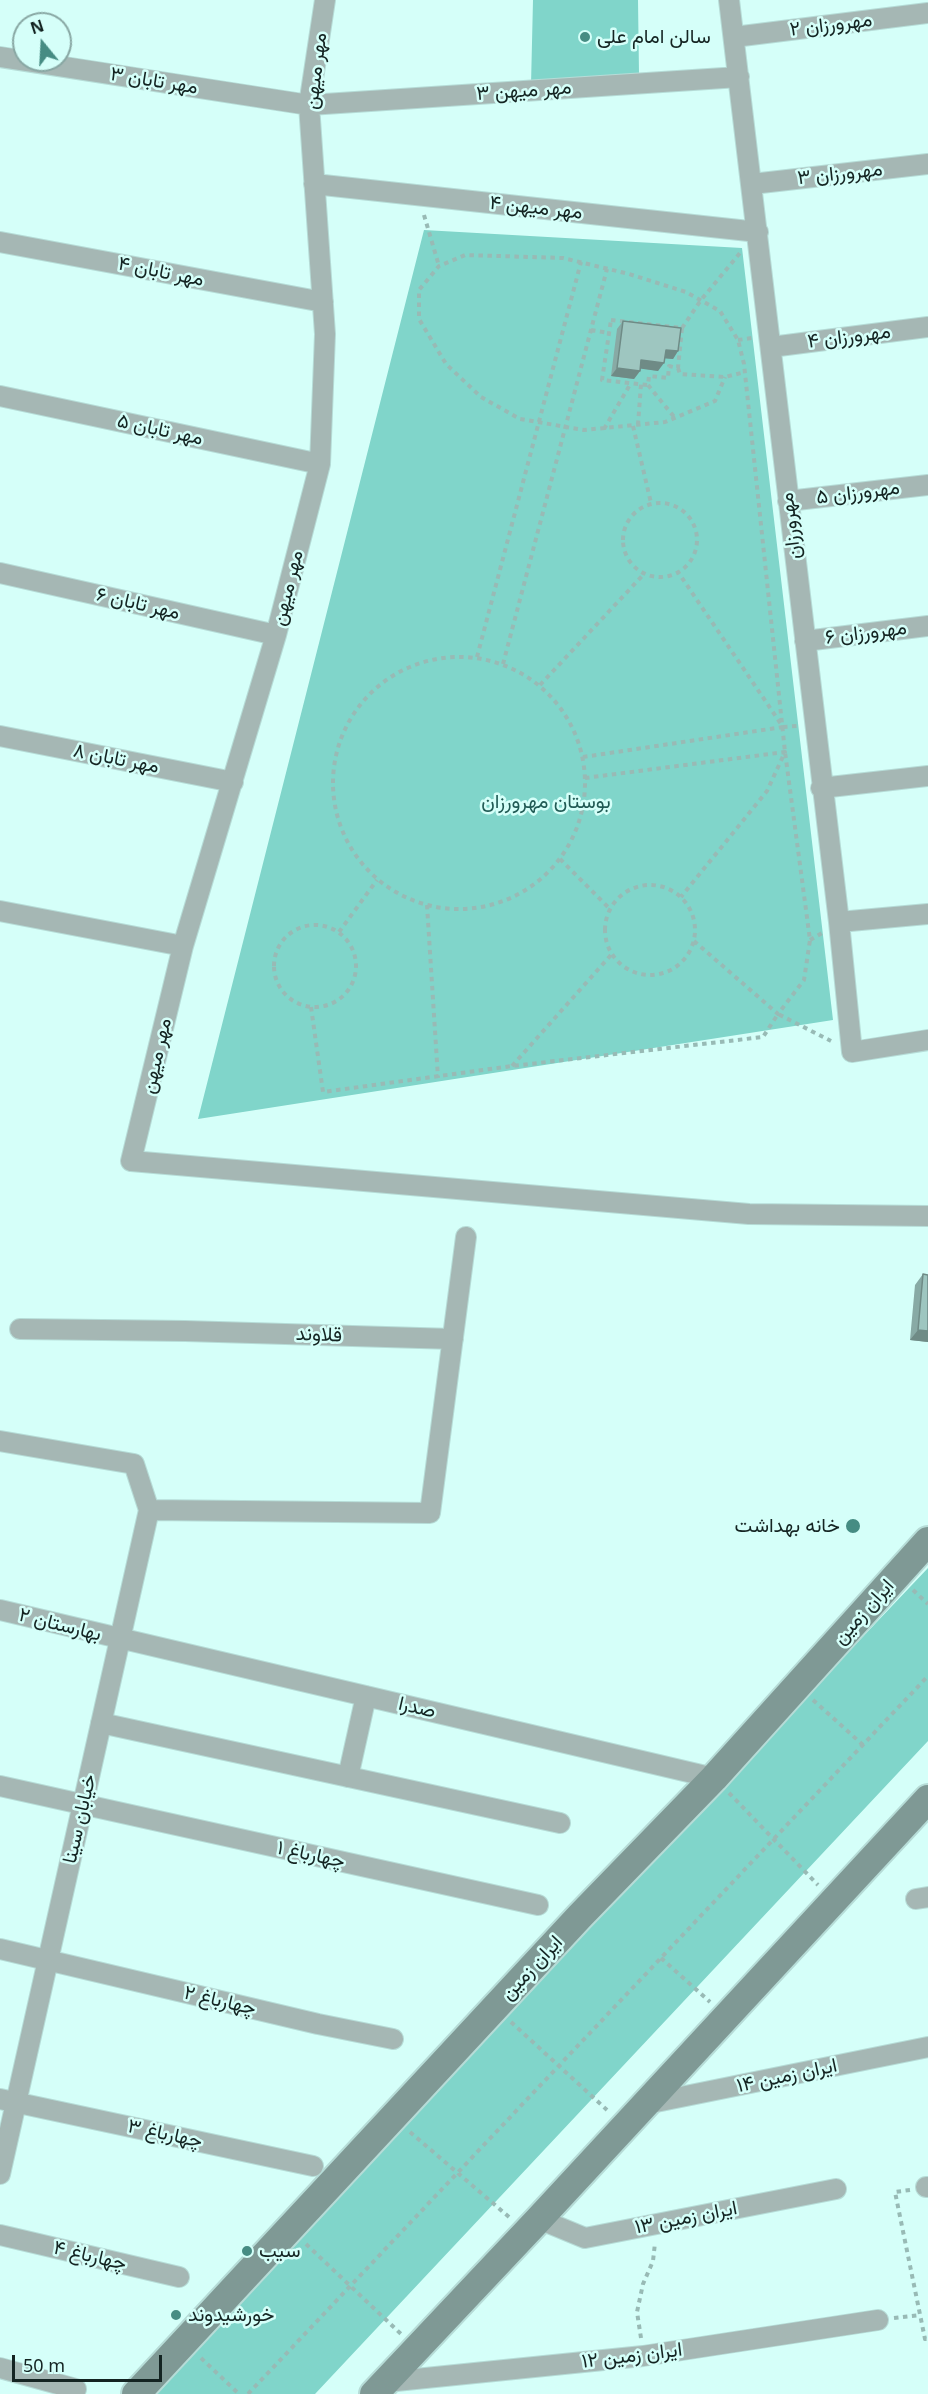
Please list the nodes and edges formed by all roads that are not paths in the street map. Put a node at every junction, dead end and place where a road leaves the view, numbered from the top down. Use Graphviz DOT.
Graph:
graph roads {
  1 [pos="325,0"];
  2 [pos="729,0"];
  3 [pos="928,13"];
  4 [pos="734,36"];
  5 [pos="0,57"];
  6 [pos="739,77"];
  7 [pos="309,105"];
  8 [pos="928,164"];
  9 [pos="315,184"];
  10 [pos="752,184"];
  11 [pos="758,232"];
  12 [pos="0,242"];
  13 [pos="323,302"];
  14 [pos="928,327"];
  15 [pos="771,347"];
  16 [pos="0,396"];
  17 [pos="320,464"];
  18 [pos="928,484"];
  19 [pos="788,501"];
  20 [pos="0,573"];
  21 [pos="928,626"];
  22 [pos="276,635"];
  23 [pos="805,641"];
  24 [pos="0,736"];
  25 [pos="928,776"];
  26 [pos="233,782"];
  27 [pos="821,788"];
  28 [pos="0,911"];
  29 [pos="928,914"];
  30 [pos="839,922"];
  31 [pos="183,946"];
  32 [pos="928,1040"];
  33 [pos="928,1216"];
  34 [pos="466,1237"];
  35 [pos="20,1329"];
  36 [pos="453,1339"];
  37 [pos="0,1441"];
  38 [pos="149,1510"];
  39 [pos="928,1541"];
  40 [pos="0,1610"];
  41 [pos="120,1639"];
  42 [pos="366,1696"];
  43 [pos="101,1723"];
  44 [pos="348,1777"];
  45 [pos="714,1778"];
  46 [pos="0,1786"];
  47 [pos="928,1799"];
  48 [pos="83,1805"];
  49 [pos="560,1822"];
  50 [pos="538,1905"];
  51 [pos="0,1949"];
  52 [pos="48,1960"];
  53 [pos="393,2039"];
  54 [pos="928,2047"];
  55 [pos="8,2100"];
  56 [pos="646,2104"];
  57 [pos="313,2166"];
  58 [pos="0,2174"];
  59 [pos="836,2189"];
  60 [pos="533,2226"];
  61 [pos="0,2235"];
  62 [pos="179,2277"];
  63 [pos="878,2320"];
  64 [pos="0,2368"];
  65 [pos="380,2388"];
  66 [pos="76,2389"];
  67 [pos="136,2394"];
  1 -- 7 [label="street, مهر میهن"];
  2 -- 4 [label="street, مهرورزان"];
  3 -- 4 [label="street, مهرورزان ۲"];
  4 -- 6 [label="street, مهرورزان"];
  5 -- 7 [label="street, مهر تابان ۳"];
  6 -- 7 [label="street, مهر میهن ۳"];
  6 -- 10 [label="street, مهرورزان"];
  7 -- 9 [label="street, مهر میهن"];
  8 -- 10 [label="street, مهرورزان ۳"];
  9 -- 11 [label="street, مهر میهن ۴"];
  9 -- 13 [label="street, مهر میهن"];
  10 -- 11 [label="street, مهرورزان"];
  11 -- 15 [label="street, مهرورزان"];
  12 -- 13 [label="street, مهر تابان ۴"];
  13 -- 17 [label="street, مهر میهن"];
  14 -- 15 [label="street, مهرورزان ۴"];
  15 -- 19 [label="street, مهرورزان"];
  16 -- 17 [label="street, مهر تابان ۵"];
  17 -- 22 [label="street, مهر میهن"];
  18 -- 19 [label="street, مهرورزان ۵"];
  19 -- 23 [label="street, مهرورزان"];
  20 -- 22 [label="street, مهر تابان ۶"];
  21 -- 23 [label="street, مهرورزان ۶"];
  22 -- 26 [label="street, مهر میهن"];
  23 -- 27 [label="street, مهرورزان"];
  24 -- 26 [label="street, مهر تابان ۸"];
  25 -- 27 [label="street"];
  26 -- 31 [label="street, مهر میهن"];
  27 -- 30 [label="street, مهرورزان"];
  28 -- 31 [label="street"];
  29 -- 30 [label="street"];
  30 -- 32 [label="street, مهرورزان"];
  31 -- 33 [label="street, مهر میهن"];
  34 -- 36 [label="street"];
  35 -- 36 [label="street, قلاوند"];
  36 -- 38 [label="street"];
  37 -- 38 [label="street"];
  38 -- 41 [label="street, خیابان سینا"];
  39 -- 45 [label="main road, ایران زمین"];
  40 -- 41 [label="street, بهارستان ۲"];
  41 -- 42 [label="street, صدرا"];
  41 -- 43 [label="street, خیابان سینا"];
  42 -- 44 [label="street"];
  42 -- 45 [label="street, صدرا"];
  43 -- 44 [label="street"];
  43 -- 48 [label="street, خیابان سینا"];
  44 -- 49 [label="street"];
  45 -- 67 [label="main road, ایران زمین"];
  46 -- 48 [label="street, چهارباغ ۱"];
  47 -- 56 [label="main road"];
  48 -- 50 [label="street, چهارباغ ۱"];
  48 -- 52 [label="street, خیابان سینا"];
  51 -- 52 [label="street, چهارباغ ۲"];
  52 -- 53 [label="street, چهارباغ ۲"];
  52 -- 55 [label="street, خیابان سینا"];
  54 -- 56 [label="street, ایران زمین ۱۴"];
  55 -- 57 [label="street, چهارباغ ۳"];
  55 -- 58 [label="street, خیابان سینا"];
  56 -- 60 [label="main road"];
  59 -- 60 [label="street, ایران زمین ۱۳"];
  60 -- 65 [label="main road"];
  61 -- 62 [label="street, چهارباغ ۴"];
  63 -- 65 [label="street, ایران زمین ۱۲"];
  64 -- 66 [label="street"];
}
